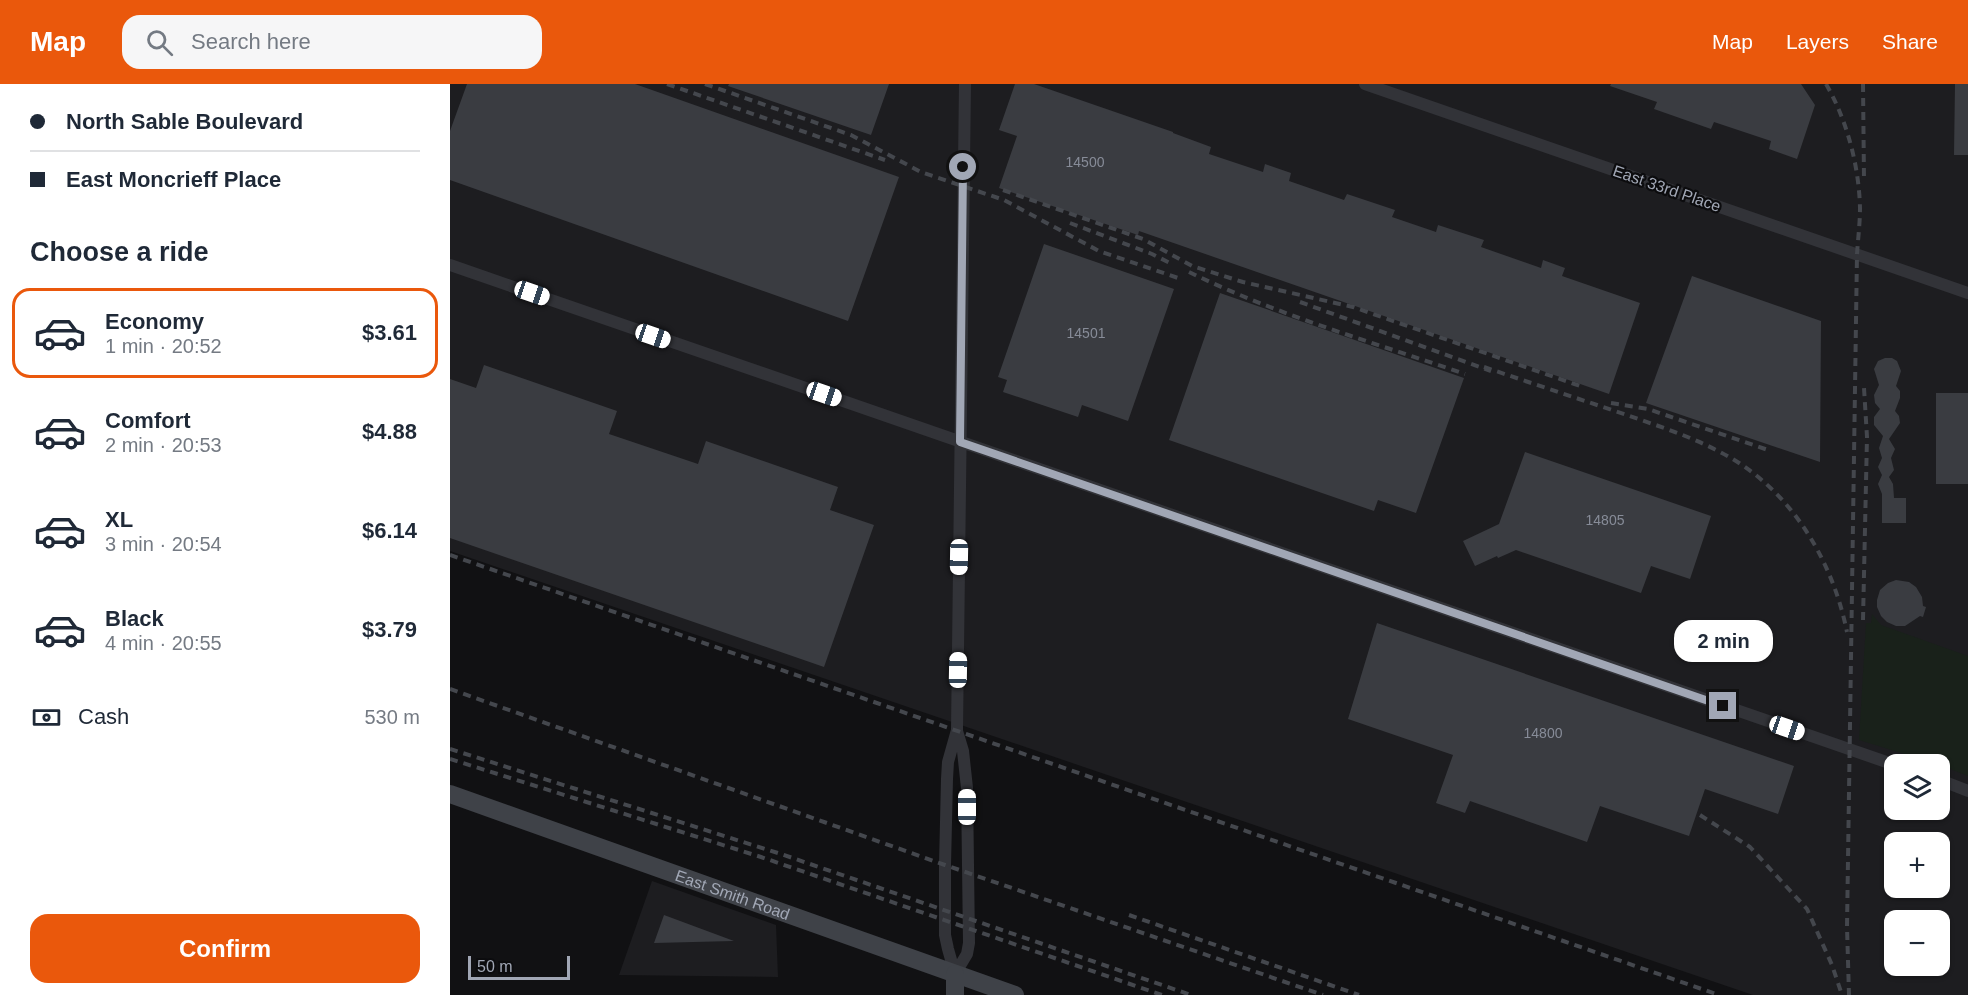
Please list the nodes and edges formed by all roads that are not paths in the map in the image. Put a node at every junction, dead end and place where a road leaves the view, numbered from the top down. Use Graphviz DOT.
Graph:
graph roads {
  1 [pos="965,84"];
  2 [pos="1365,84"];
  3 [pos="450,265"];
  4 [pos="1968,292"];
  5 [pos="960,442"];
  6 [pos="957,730"];
  7 [pos="1884,761"];
  8 [pos="1950,784"];
  9 [pos="1968,790"];
  10 [pos="450,794"];
  11 [pos="955,974"];
  12 [pos="955,995"];
  13 [pos="1015,995"];
  1 -- 5 [label="street"];
  2 -- 4 [label="street, East 33rd Place"];
  3 -- 5 [label="street"];
  5 -- 6 [label="street"];
  5 -- 7 [label="street"];
  6 -- 11 [label="street"];
  6 -- 11 [label="street"];
  8 -- 9 [label="street"];
  10 -- 11 [label="street, East Smith Road"];
  11 -- 12 [label="street"];
  11 -- 13 [label="street, East Smith Road"];
}
